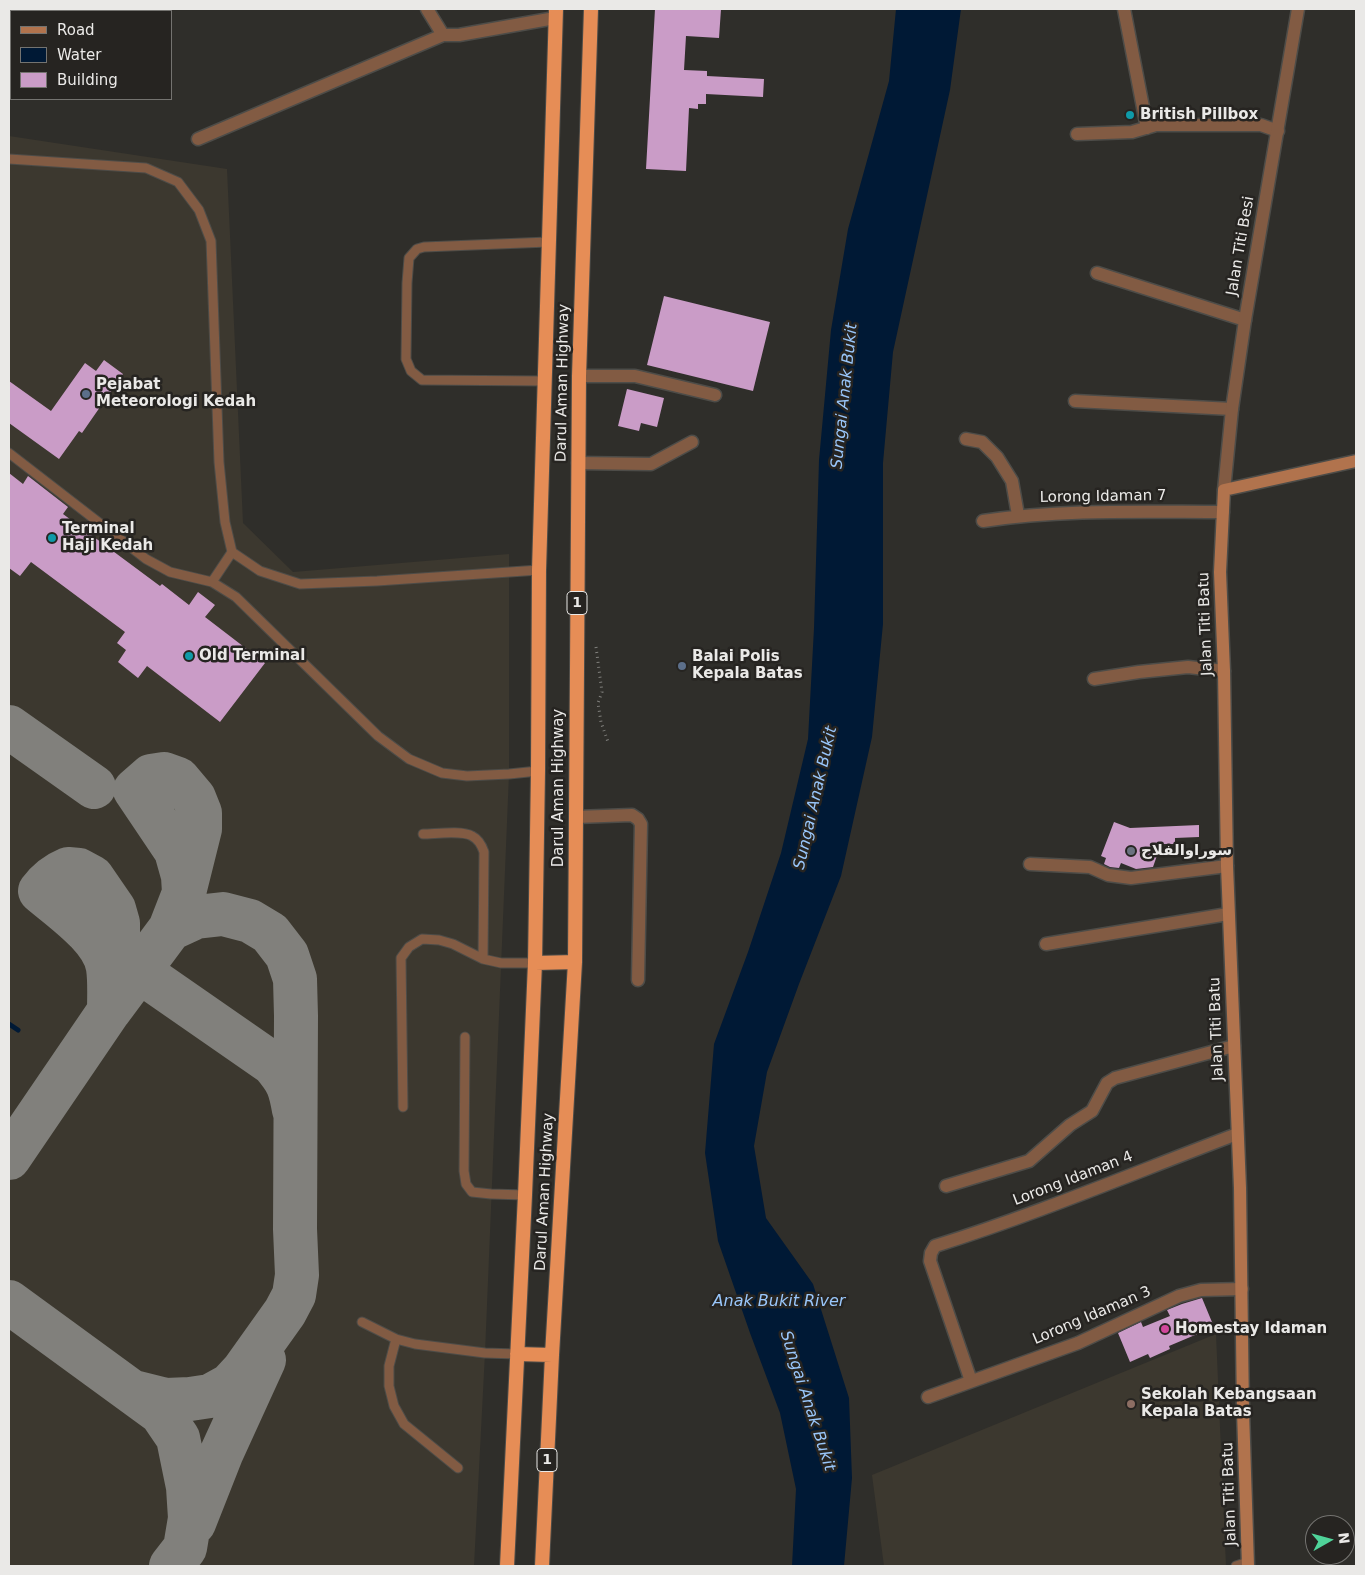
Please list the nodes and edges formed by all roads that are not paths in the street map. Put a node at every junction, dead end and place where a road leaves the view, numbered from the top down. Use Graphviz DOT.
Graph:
graph roads {
  1 [pos="427,9"];
  2 [pos="591,9"];
  3 [pos="1124,9"];
  4 [pos="1298,9"];
  5 [pos="555,13"];
  6 [pos="443,35"];
  7 [pos="1146,128"];
  8 [pos="1278,131"];
  9 [pos="1077,134"];
  10 [pos="198,139"];
  11 [pos="9,159"];
  12 [pos="548,242"];
  13 [pos="1097,273"];
  14 [pos="1245,320"];
  15 [pos="579,376"];
  16 [pos="544,381"];
  17 [pos="715,395"];
  18 [pos="1076,401"];
  19 [pos="1232,409"];
  20 [pos="966,439"];
  21 [pos="692,442"];
  22 [pos="9,453"];
  23 [pos="1356,461"];
  24 [pos="578,463"];
  25 [pos="1224,490"];
  26 [pos="1223,512"];
  27 [pos="1018,515"];
  28 [pos="983,521"];
  29 [pos="232,552"];
  30 [pos="539,570"];
  31 [pos="212,582"];
  32 [pos="1224,671"];
  33 [pos="1094,679"];
  34 [pos="538,771"];
  35 [pos="576,817"];
  36 [pos="423,834"];
  37 [pos="1030,864"];
  38 [pos="1227,866"];
  39 [pos="1228,914"];
  40 [pos="1046,944"];
  41 [pos="483,959"];
  42 [pos="575,962"];
  43 [pos="534,964"];
  44 [pos="638,980"];
  45 [pos="465,1037"];
  46 [pos="1234,1046"];
  47 [pos="403,1107"];
  48 [pos="1237,1134"];
  49 [pos="946,1186"];
  50 [pos="525,1195"];
  51 [pos="1242,1289"];
  52 [pos="362,1322"];
  53 [pos="396,1339"];
  54 [pos="517,1354"];
  55 [pos="552,1355"];
  56 [pos="971,1381"];
  57 [pos="928,1397"];
  58 [pos="458,1468"];
  59 [pos="1248,1564"];
  60 [pos="507,1566"];
  61 [pos="542,1566"];
  62 [pos="1236,1566"];
  1 -- 6 [label="street"];
  2 -- 15 [label="highway, Darul Aman Highway / 1"];
  3 -- 7 [label="street"];
  4 -- 8 [label="street, Jalan Titi Besi"];
  5 -- 6 [label="street"];
  5 -- 12 [label="highway, Darul Aman Highway"];
  6 -- 10 [label="street"];
  7 -- 8 [label="street"];
  7 -- 9 [label="street"];
  8 -- 14 [label="street, Jalan Titi Besi"];
  11 -- 29 [label="lane"];
  12 -- 16 [label="highway, Darul Aman Highway"];
  12 -- 16 [label="lane"];
  13 -- 14 [label="street"];
  14 -- 19 [label="street, Jalan Titi Besi"];
  15 -- 17 [label="street"];
  15 -- 24 [label="highway, Darul Aman Highway / 1"];
  16 -- 30 [label="highway, Darul Aman Highway"];
  18 -- 19 [label="street"];
  19 -- 25 [label="street, Jalan Titi Besi"];
  20 -- 27 [label="street"];
  21 -- 24 [label="street"];
  22 -- 31 [label="lane"];
  23 -- 25 [label="main road"];
  24 -- 35 [label="highway, Darul Aman Highway / 1"];
  25 -- 26 [label="main road, Jalan Titi Batu"];
  26 -- 27 [label="street, Lorong Idaman 7"];
  26 -- 32 [label="main road, Jalan Titi Batu"];
  27 -- 28 [label="street, Lorong Idaman 7"];
  29 -- 30 [label="lane"];
  29 -- 31 [label="lane"];
  30 -- 34 [label="highway, Darul Aman Highway"];
  31 -- 34 [label="lane"];
  32 -- 33 [label="street"];
  32 -- 38 [label="main road, Jalan Titi Batu"];
  34 -- 43 [label="highway, Darul Aman Highway"];
  35 -- 42 [label="highway, Darul Aman Highway / 1"];
  35 -- 44 [label="street"];
  36 -- 41 [label="lane"];
  37 -- 38 [label="street"];
  38 -- 39 [label="main road, Jalan Titi Batu"];
  39 -- 40 [label="street"];
  39 -- 46 [label="main road, Jalan Titi Batu"];
  41 -- 43 [label="lane"];
  41 -- 47 [label="lane"];
  42 -- 43 [label="highway"];
  42 -- 55 [label="highway, Darul Aman Highway / 1"];
  43 -- 50 [label="highway, Darul Aman Highway"];
  45 -- 50 [label="lane"];
  46 -- 48 [label="main road, Jalan Titi Batu"];
  46 -- 49 [label="street"];
  48 -- 51 [label="main road, Jalan Titi Batu"];
  48 -- 56 [label="street, Lorong Idaman 4"];
  50 -- 54 [label="highway, Darul Aman Highway"];
  51 -- 56 [label="street, Lorong Idaman 3"];
  51 -- 59 [label="main road, Jalan Titi Batu"];
  52 -- 53 [label="lane"];
  53 -- 54 [label="lane"];
  53 -- 58 [label="lane"];
  54 -- 55 [label="highway"];
  54 -- 60 [label="highway, Darul Aman Highway"];
  55 -- 61 [label="highway, Darul Aman Highway / 1"];
  56 -- 57 [label="street, Lorong Idaman 3"];
  59 -- 62 [label="lane"];
}
